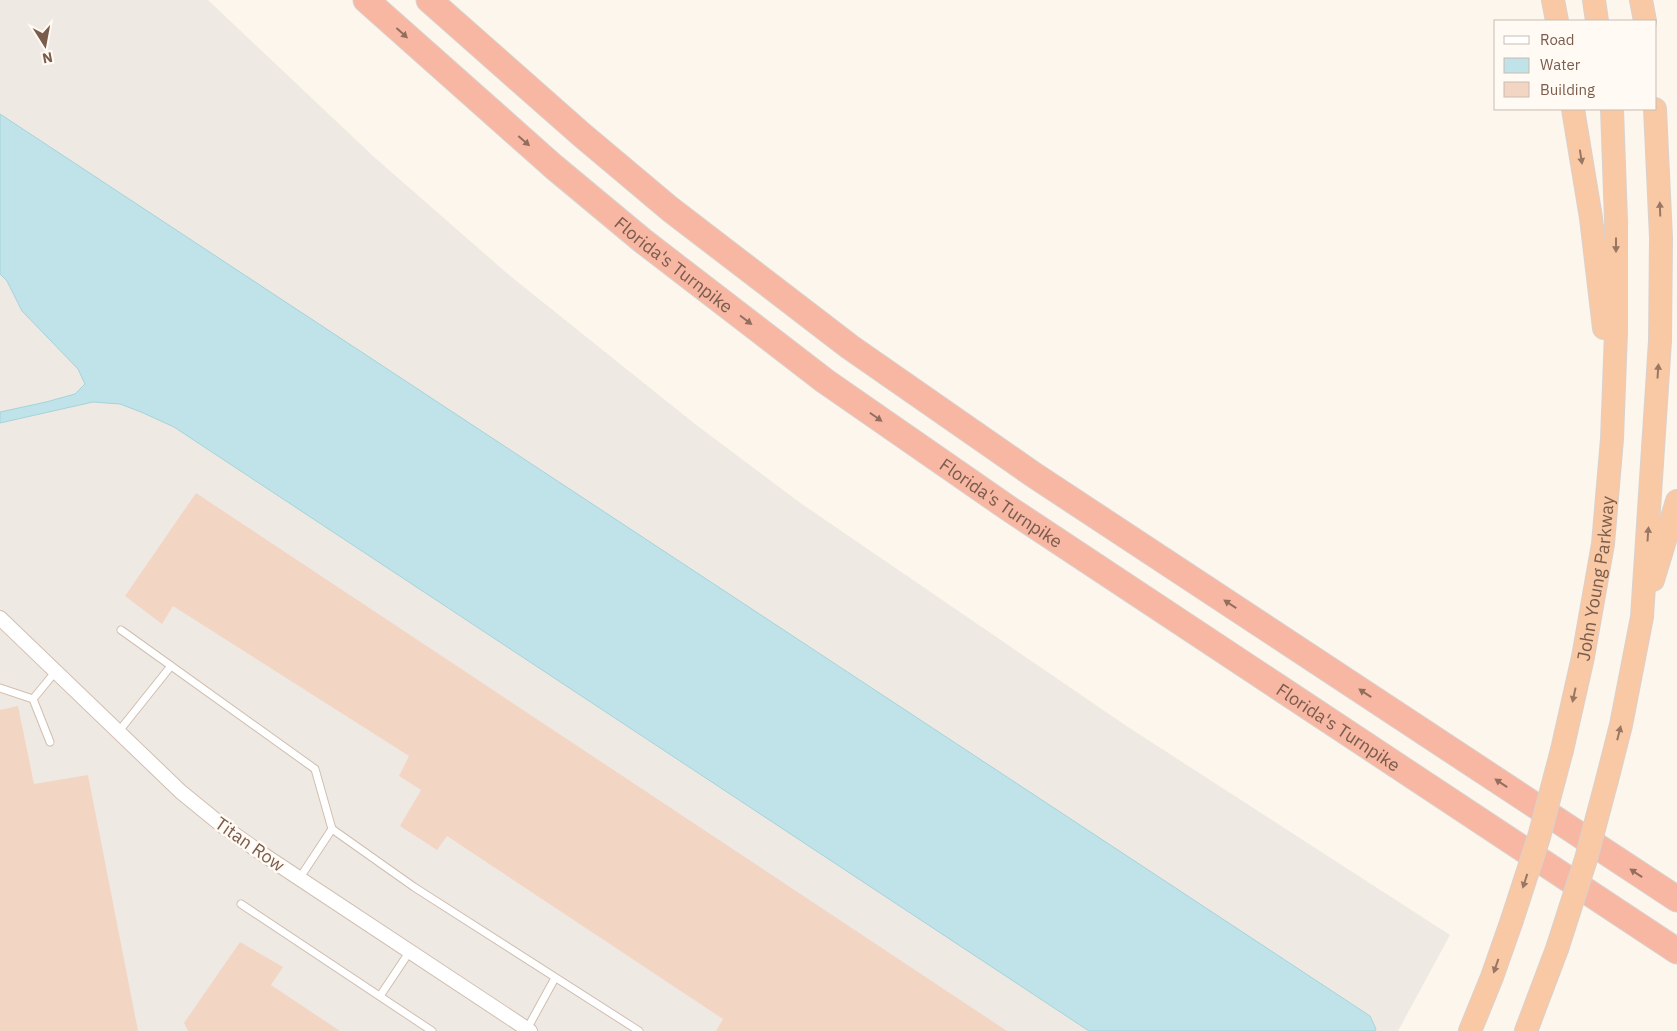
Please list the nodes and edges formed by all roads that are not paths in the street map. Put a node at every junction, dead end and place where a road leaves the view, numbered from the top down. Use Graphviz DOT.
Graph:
graph roads {
  1 [pos="366,0"];
  2 [pos="429,0"];
  3 [pos="1553,0"];
  4 [pos="1594,0"];
  5 [pos="1641,0"];
  6 [pos="1557,20"];
  7 [pos="1597,20"];
  8 [pos="1645,20"];
  9 [pos="1573,110"];
  10 [pos="1612,110"];
  11 [pos="1655,110"];
  12 [pos="1612,439"];
  13 [pos="1677,502"];
  14 [pos="1642,617"];
  15 [pos="0,618"];
  16 [pos="121,630"];
  17 [pos="171,666"];
  18 [pos="56,671"];
  19 [pos="0,688"];
  20 [pos="33,699"];
  21 [pos="119,731"];
  22 [pos="50,742"];
  23 [pos="332,829"];
  24 [pos="300,878"];
  25 [pos="1677,900"];
  26 [pos="241,904"];
  27 [pos="1677,951"];
  28 [pos="410,952"];
  29 [pos="556,978"];
  30 [pos="380,996"];
  31 [pos="528,1030"];
  32 [pos="432,1031"];
  33 [pos="639,1031"];
  34 [pos="1470,1031"];
  35 [pos="1526,1031"];
  1 -- 27 [label="highway, Florida's Turnpike, one-way"];
  25 -- 2 [label="highway, one-way"];
  3 -- 6 [label="highway"];
  4 -- 7 [label="highway"];
  5 -- 8 [label="highway"];
  9 -- 12 [label="highway, one-way"];
  10 -- 12 [label="highway, John Young Parkway, one-way"];
  14 -- 11 [label="highway, one-way"];
  12 -- 34 [label="highway, John Young Parkway, one-way, bridge"];
  13 -- 14 [label="highway"];
  35 -- 14 [label="highway, one-way, bridge"];
  15 -- 18 [label="street, Titan Row"];
  16 -- 17 [label="lane"];
  17 -- 21 [label="lane"];
  17 -- 23 [label="lane"];
  18 -- 20 [label="lane"];
  18 -- 21 [label="street, Titan Row"];
  19 -- 20 [label="lane"];
  20 -- 22 [label="lane"];
  21 -- 24 [label="street, Titan Row"];
  23 -- 24 [label="lane"];
  23 -- 29 [label="lane"];
  24 -- 28 [label="street, Titan Row"];
  26 -- 30 [label="lane"];
  28 -- 30 [label="lane"];
  28 -- 31 [label="street, Titan Row"];
  29 -- 31 [label="lane"];
  29 -- 33 [label="lane"];
  30 -- 32 [label="lane"];
}
